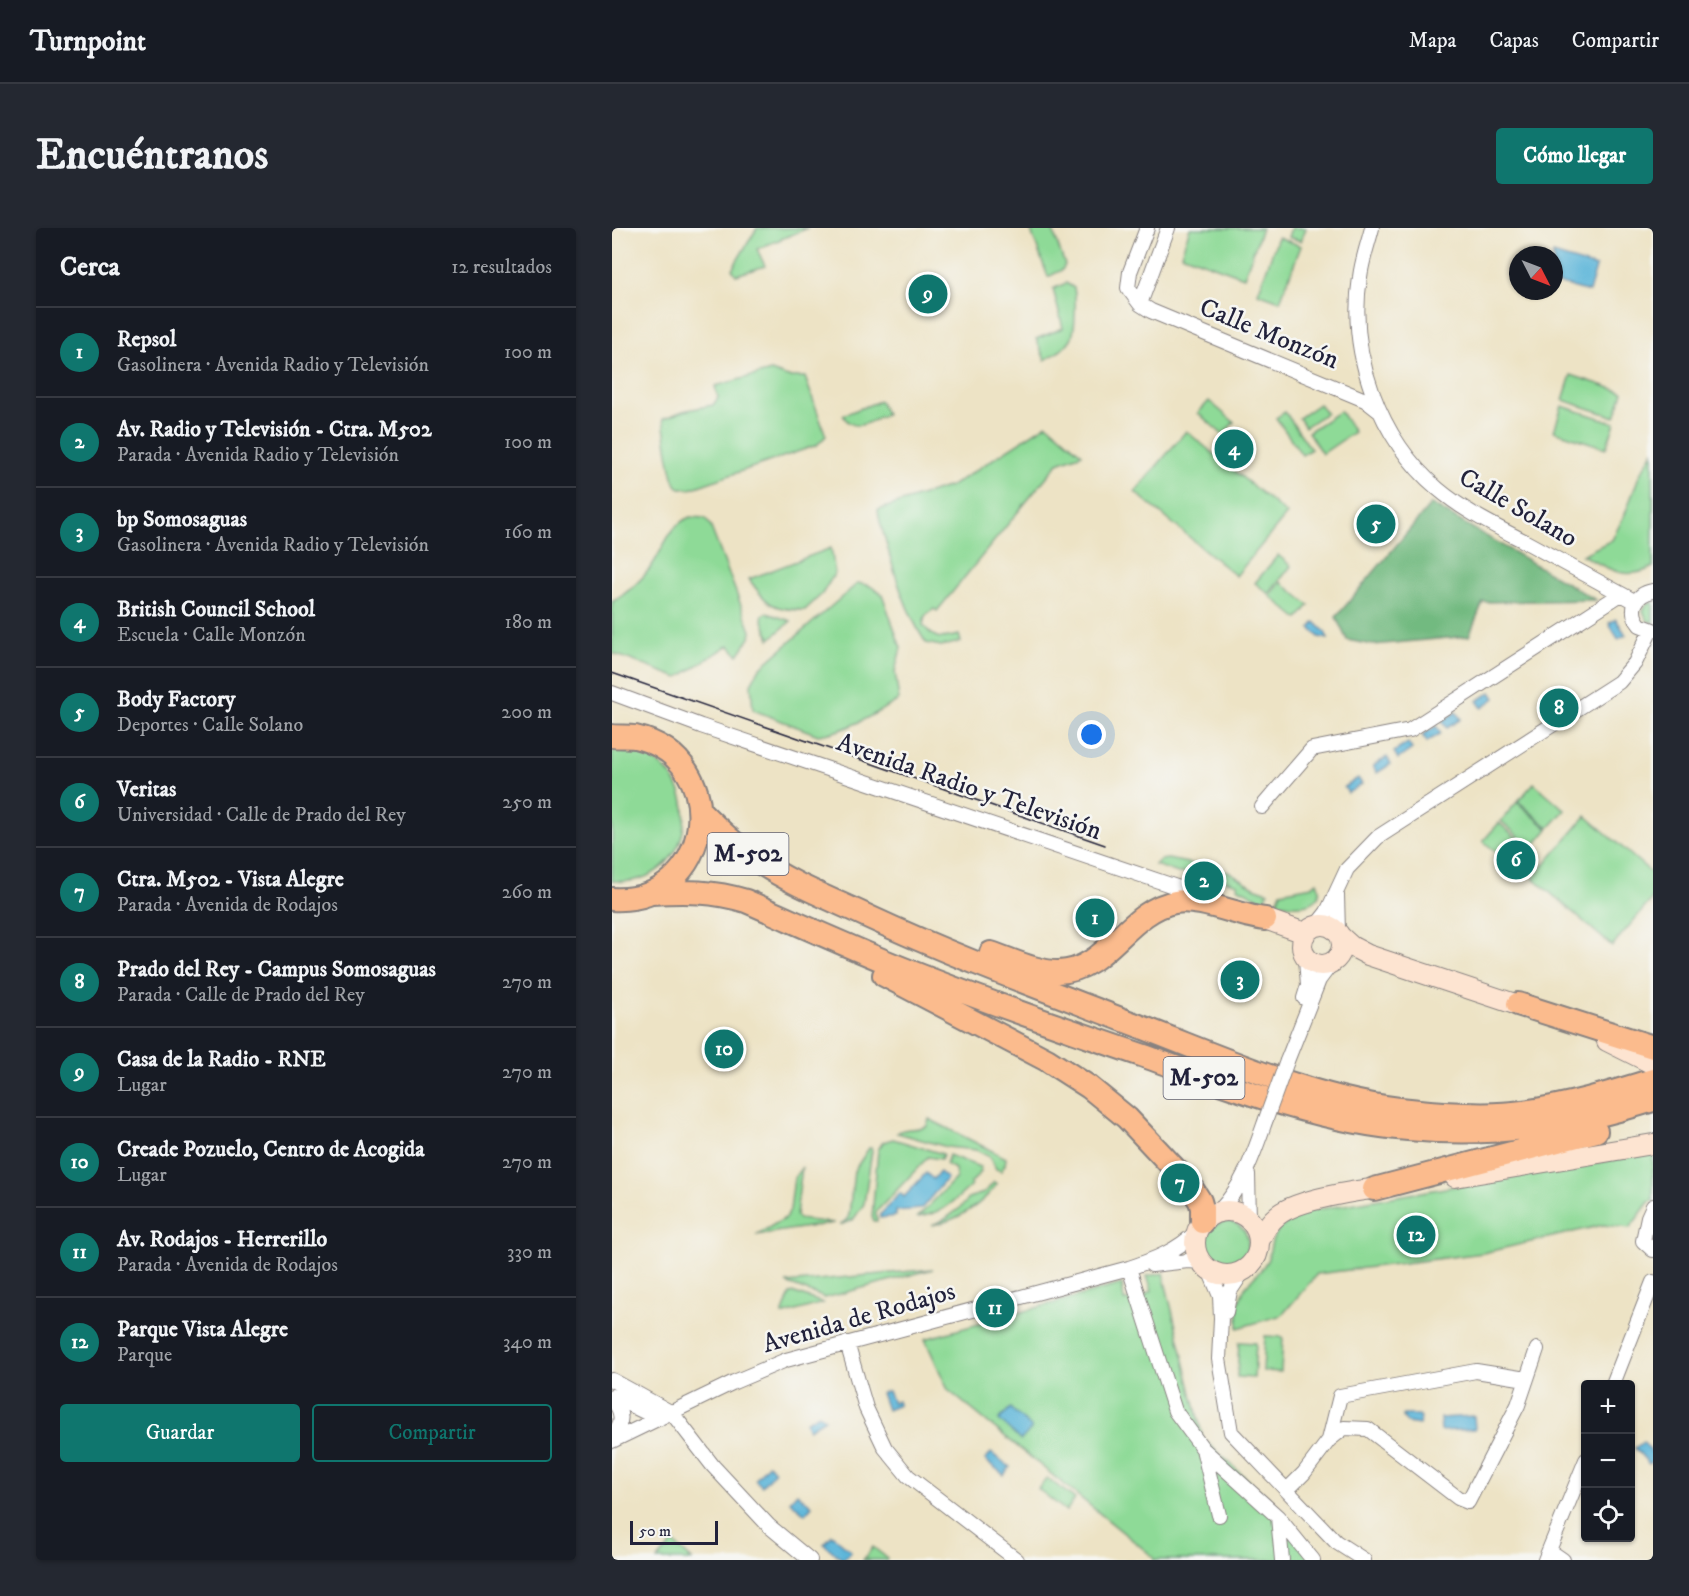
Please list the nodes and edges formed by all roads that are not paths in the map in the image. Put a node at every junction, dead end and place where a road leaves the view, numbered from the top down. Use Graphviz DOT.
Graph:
graph roads {
  1 [pos="1147,228"];
  2 [pos="1168,228"];
  3 [pos="1372,228"];
  4 [pos="1140,304"];
  5 [pos="1378,411"];
  6 [pos="1653,591"];
  7 [pos="1621,594"];
  8 [pos="1636,602"];
  9 [pos="1652,630"];
  10 [pos="612,693"];
  11 [pos="612,736"];
  12 [pos="1262,807"];
  13 [pos="700,811"];
  14 [pos="804,886"];
  15 [pos="1337,890"];
  16 [pos="652,893"];
  17 [pos="615,900"];
  18 [pos="775,914"];
  19 [pos="1265,919"];
  20 [pos="1312,929"];
  21 [pos="1340,935"];
  22 [pos="1306,959"];
  23 [pos="1331,964"];
  24 [pos="1518,1004"];
  25 [pos="1287,1061"];
  26 [pos="1652,1063"];
  27 [pos="1653,1100"];
  28 [pos="1653,1113"];
  29 [pos="1653,1144"];
  30 [pos="1248,1168"];
  31 [pos="1374,1188"];
  32 [pos="1653,1206"];
  33 [pos="1249,1220"];
  34 [pos="1206,1222"];
  35 [pos="1259,1242"];
  36 [pos="1653,1250"];
  37 [pos="1205,1266"];
  38 [pos="1129,1268"];
  39 [pos="1244,1270"];
  40 [pos="1653,1282"];
  41 [pos="1646,1298"];
  42 [pos="1653,1313"];
  43 [pos="847,1343"];
  44 [pos="1537,1349"];
  45 [pos="1219,1359"];
  46 [pos="1526,1378"];
  47 [pos="612,1380"];
  48 [pos="1615,1380"];
  49 [pos="612,1398"];
  50 [pos="672,1413"];
  51 [pos="659,1419"];
  52 [pos="612,1436"];
  53 [pos="1329,1440"];
  54 [pos="612,1441"];
  55 [pos="1203,1449"];
  56 [pos="1581,1472"];
  57 [pos="1287,1490"];
  58 [pos="1219,1515"];
  59 [pos="1278,1517"];
  60 [pos="1548,1555"];
  61 [pos="810,1560"];
  62 [pos="1017,1560"];
  63 [pos="1282,1560"];
  64 [pos="1313,1560"];
  65 [pos="1364,1560"];
  66 [pos="1563,1560"];
  1 -- 4 [label="street"];
  2 -- 4 [label="street"];
  3 -- 5 [label="street, Calle Solano"];
  4 -- 5 [label="street, Calle Monzón"];
  5 -- 7 [label="street, Calle Solano"];
  6 -- 8 [label="street"];
  7 -- 8 [label="street, Calle Solano"];
  7 -- 12 [label="street"];
  8 -- 9 [label="street"];
  9 -- 15 [label="street"];
  10 -- 19 [label="street, Avenida Radio y Televisión"];
  11 -- 13 [label="highway, M-502"];
  13 -- 14 [label="highway, M-502"];
  13 -- 16 [label="highway, M-502"];
  14 -- 19 [label="highway, M-502"];
  14 -- 26 [label="highway, M-502"];
  15 -- 20 [label="street"];
  15 -- 21 [label="street"];
  16 -- 17 [label="highway, M-502"];
  16 -- 18 [label="highway, M-502"];
  18 -- 27 [label="highway, M-502"];
  18 -- 34 [label="highway, M-502"];
  19 -- 20 [label="main road, Avenida Radio y Televisión"];
  20 -- 21 [label="main road"];
  20 -- 22 [label="main road"];
  21 -- 23 [label="main road"];
  21 -- 24 [label="main road"];
  22 -- 23 [label="main road"];
  22 -- 25 [label="street, Avenida de Rodajos"];
  23 -- 25 [label="street, Avenida de Rodajos"];
  24 -- 26 [label="highway, M-502"];
  25 -- 30 [label="street, Avenida de Rodajos, bridge"];
  28 -- 31 [label="highway"];
  29 -- 31 [label="main road"];
  30 -- 33 [label="street, Avenida de Rodajos"];
  30 -- 34 [label="street, Avenida de Rodajos"];
  31 -- 35 [label="main road"];
  32 -- 36 [label="street"];
  33 -- 34 [label="main road"];
  33 -- 35 [label="main road"];
  34 -- 37 [label="main road"];
  34 -- 38 [label="street, Avenida de Rodajos"];
  35 -- 39 [label="main road"];
  37 -- 38 [label="street, Avenida de Rodajos"];
  37 -- 39 [label="main road"];
  37 -- 45 [label="street"];
  38 -- 43 [label="street, Avenida de Rodajos"];
  38 -- 55 [label="street"];
  39 -- 45 [label="street"];
  40 -- 41 [label="street"];
  41 -- 42 [label="street"];
  41 -- 48 [label="street"];
  43 -- 50 [label="street, Avenida de Rodajos"];
  43 -- 62 [label="street"];
  44 -- 46 [label="street"];
  45 -- 57 [label="street"];
  46 -- 53 [label="street"];
  46 -- 53 [label="street"];
  47 -- 50 [label="street"];
  49 -- 51 [label="street"];
  49 -- 52 [label="street"];
  50 -- 51 [label="street, Avenida de Rodajos"];
  50 -- 61 [label="street"];
  51 -- 54 [label="street, Avenida de Rodajos"];
  53 -- 57 [label="street"];
  55 -- 58 [label="street"];
  55 -- 59 [label="street"];
  56 -- 60 [label="street"];
  57 -- 65 [label="street"];
  59 -- 63 [label="street"];
  59 -- 64 [label="street"];
  60 -- 66 [label="street"];
}
